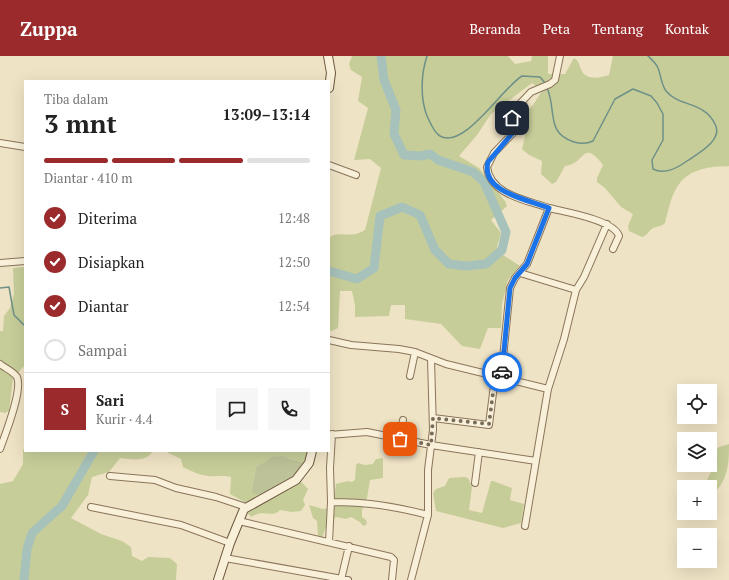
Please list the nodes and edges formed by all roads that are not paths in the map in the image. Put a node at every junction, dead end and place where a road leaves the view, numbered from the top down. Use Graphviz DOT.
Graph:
graph roads {
  1 [pos="328,56"];
  2 [pos="560,56"];
  3 [pos="330,80"];
  4 [pos="0,143"];
  5 [pos="24,147"];
  6 [pos="330,165"];
  7 [pos="356,174"];
  8 [pos="549,208"];
  9 [pos="607,224"];
  10 [pos="613,249"];
  11 [pos="24,261"];
  12 [pos="0,262"];
  13 [pos="520,273"];
  14 [pos="576,290"];
  15 [pos="330,340"];
  16 [pos="415,352"];
  17 [pos="431,359"];
  18 [pos="0,364"];
  19 [pos="410,376"];
  20 [pos="498,378"];
  21 [pos="548,389"];
  22 [pos="433,418"];
  23 [pos="403,420"];
  24 [pos="330,435"];
  25 [pos="2,438"];
  26 [pos="400,439"];
  27 [pos="431,445"];
  28 [pos="0,449"];
  29 [pos="312,452"];
  30 [pos="480,452"];
  31 [pos="536,461"];
  32 [pos="110,476"];
  33 [pos="475,483"];
  34 [pos="331,502"];
  35 [pos="91,507"];
  36 [pos="246,507"];
  37 [pos="428,515"];
  38 [pos="239,521"];
  39 [pos="525,526"];
  40 [pos="329,542"];
  41 [pos="230,543"];
  42 [pos="349,546"];
  43 [pos="225,558"];
  44 [pos="341,579"];
  45 [pos="218,580"];
  46 [pos="348,580"];
  47 [pos="392,580"];
  48 [pos="410,580"];
  1 -- 3 [label="main road"];
  2 -- 8 [label="street"];
  4 -- 5 [label="street"];
  6 -- 7 [label="street"];
  8 -- 9 [label="street"];
  8 -- 13 [label="street"];
  9 -- 10 [label="street"];
  9 -- 14 [label="street"];
  11 -- 12 [label="street"];
  13 -- 14 [label="street"];
  13 -- 20 [label="street"];
  14 -- 21 [label="street"];
  15 -- 16 [label="street"];
  16 -- 17 [label="street"];
  16 -- 19 [label="street"];
  17 -- 20 [label="street"];
  17 -- 22 [label="street"];
  18 -- 25 [label="street"];
  20 -- 21 [label="street"];
  20 -- 22 [label="street"];
  21 -- 31 [label="street"];
  22 -- 27 [label="street"];
  23 -- 26 [label="street"];
  24 -- 26 [label="street"];
  24 -- 34 [label="street"];
  25 -- 28 [label="street"];
  26 -- 27 [label="street"];
  27 -- 30 [label="street"];
  27 -- 37 [label="street"];
  29 -- 36 [label="main road"];
  30 -- 31 [label="street"];
  30 -- 33 [label="street"];
  31 -- 39 [label="street"];
  32 -- 36 [label="street"];
  34 -- 37 [label="street"];
  34 -- 40 [label="street"];
  35 -- 41 [label="street"];
  36 -- 38 [label="main road"];
  37 -- 48 [label="street"];
  38 -- 40 [label="street"];
  38 -- 41 [label="main road"];
  40 -- 42 [label="street"];
  41 -- 43 [label="main road"];
  42 -- 44 [label="street"];
  42 -- 47 [label="street"];
  43 -- 44 [label="street"];
  43 -- 45 [label="main road"];
  44 -- 46 [label="street"];
}
